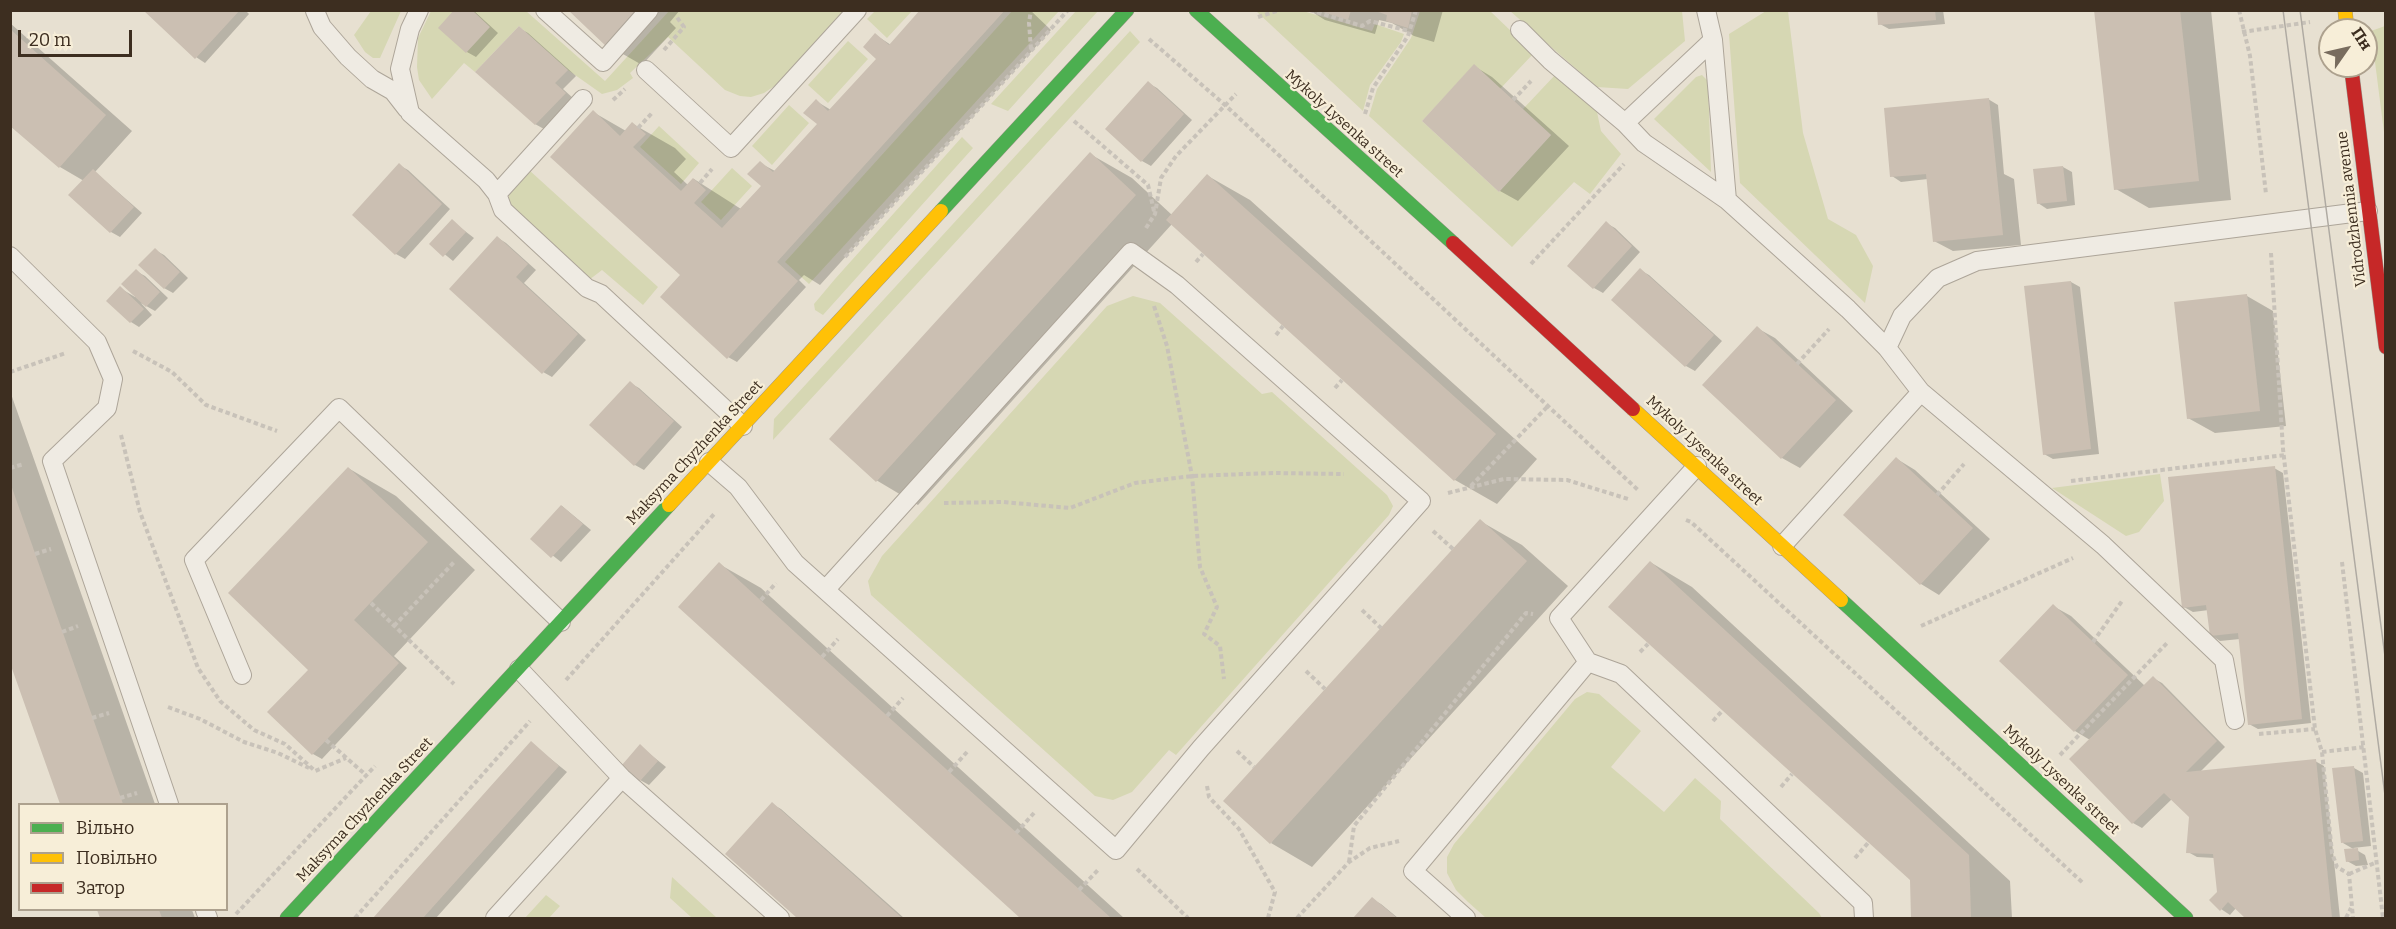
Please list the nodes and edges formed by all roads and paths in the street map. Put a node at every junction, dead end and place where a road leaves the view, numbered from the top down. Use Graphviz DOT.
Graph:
graph roads {
  1 [pos="419,10"];
  2 [pos="545,10"];
  3 [pos="649,10"];
  4 [pos="672,10"];
  5 [pos="857,10"];
  6 [pos="1031,10"];
  7 [pos="1068,10"];
  8 [pos="1127,10"];
  9 [pos="1196,10"];
  10 [pos="1280,10"];
  11 [pos="1310,10"];
  12 [pos="1416,10"];
  13 [pos="1706,10"];
  14 [pos="315,11"];
  15 [pos="1254,18"];
  16 [pos="1154,29"];
  17 [pos="1520,30"];
  18 [pos="1409,31"];
  19 [pos="1148,38"];
  20 [pos="1713,40"];
  21 [pos="1140,46"];
  22 [pos="1031,50"];
  23 [pos="1259,69"];
  24 [pos="646,70"];
  25 [pos="2352,78"];
  26 [pos="583,99"];
  27 [pos="1226,105"];
  28 [pos="410,113"];
  29 [pos="1082,113"];
  30 [pos="1363,120"];
  31 [pos="1074,121"];
  32 [pos="1625,123"];
  33 [pos="1066,130"];
  34 [pos="1644,143"];
  35 [pos="497,194"];
  36 [pos="1727,200"];
  37 [pos="2368,212"];
  38 [pos="1155,214"];
  39 [pos="1131,252"];
  40 [pos="10,256"];
  41 [pos="842,260"];
  42 [pos="1506,291"];
  43 [pos="1154,304"];
  44 [pos="1848,309"];
  45 [pos="97,342"];
  46 [pos="2385,347"];
  47 [pos="1887,348"];
  48 [pos="1797,364"];
  49 [pos="10,372"];
  50 [pos="1921,392"];
  51 [pos="1546,407"];
  52 [pos="743,426"];
  53 [pos="307,441"];
  54 [pos="1981,444"];
  55 [pos="2283,449"];
  56 [pos="2284,455"];
  57 [pos="709,462"];
  58 [pos="1697,466"];
  59 [pos="1192,476"];
  60 [pos="1351,476"];
  61 [pos="2030,486"];
  62 [pos="1470,487"];
  63 [pos="738,488"];
  64 [pos="1937,495"];
  65 [pos="1421,501"];
  66 [pos="904,504"];
  67 [pos="1658,509"];
  68 [pos="476,539"];
  69 [pos="2103,545"];
  70 [pos="1782,546"];
  71 [pos="2342,562"];
  72 [pos="2139,578"];
  73 [pos="826,589"];
  74 [pos="370,603"];
  75 [pos="1559,618"];
  76 [pos="561,622"];
  77 [pos="2185,623"];
  78 [pos="394,626"];
  79 [pos="1917,627"];
  80 [pos="2093,642"];
  81 [pos="1588,662"];
  82 [pos="519,669"];
  83 [pos="242,675"];
  84 [pos="1224,681"];
  85 [pos="458,686"];
  86 [pos="131,693"];
  87 [pos="549,700"];
  88 [pos="2235,720"];
  89 [pos="2315,729"];
  90 [pos="326,740"];
  91 [pos="2364,747"];
  92 [pos="1201,748"];
  93 [pos="2322,752"];
  94 [pos="2057,758"];
  95 [pos="315,771"];
  96 [pos="622,778"];
  97 [pos="394,802"];
  98 [pos="169,803"];
  99 [pos="1441,838"];
  100 [pos="1116,850"];
  101 [pos="1349,862"];
  102 [pos="2377,862"];
  103 [pos="2349,874"];
  104 [pos="2083,883"];
  105 [pos="2351,906"];
  106 [pos="287,918"];
  107 [pos="356,918"];
  108 [pos="495,918"];
  109 [pos="780,918"];
  110 [pos="1188,918"];
  111 [pos="1268,918"];
  112 [pos="1297,918"];
  113 [pos="1466,918"];
  114 [pos="1864,918"];
  115 [pos="2186,918"];
  116 [pos="2346,918"];
  117 [pos="2353,918"];
  118 [pos="2383,918"];
  1 -- 28 [label="lane"];
  2 -- 3 [label="lane"];
  4 -- 24 [label="path"];
  5 -- 24 [label="lane"];
  6 -- 22 [label="path"];
  7 -- 22 [label="path"];
  8 -- 52 [label="street, Maksyma Chyzhenka Street"];
  9 -- 23 [label="street, Mykoly Lysenka street"];
  10 -- 15 [label="path"];
  11 -- 18 [label="path"];
  12 -- 18 [label="path"];
  13 -- 20 [label="lane"];
  14 -- 28 [label="lane"];
  16 -- 19 [label="path"];
  17 -- 32 [label="lane"];
  18 -- 30 [label="path"];
  19 -- 21 [label="path"];
  19 -- 27 [label="path"];
  20 -- 32 [label="lane"];
  20 -- 36 [label="lane"];
  22 -- 41 [label="path"];
  23 -- 27 [label="path"];
  23 -- 42 [label="street, Mykoly Lysenka street"];
  24 -- 26 [label="path"];
  25 -- 37 [label="street, Vidrodzhennia avenue"];
  26 -- 35 [label="lane"];
  27 -- 38 [label="path"];
  27 -- 51 [label="path"];
  28 -- 35 [label="lane"];
  29 -- 31 [label="path"];
  31 -- 33 [label="path"];
  31 -- 38 [label="path"];
  32 -- 34 [label="lane"];
  34 -- 36 [label="lane"];
  34 -- 42 [label="path"];
  35 -- 52 [label="lane"];
  36 -- 44 [label="lane"];
  37 -- 46 [label="street, Vidrodzhennia avenue"];
  37 -- 47 [label="lane"];
  38 -- 39 [label="path"];
  39 -- 65 [label="lane"];
  39 -- 66 [label="lane"];
  40 -- 45 [label="lane"];
  42 -- 58 [label="street, Mykoly Lysenka street"];
  43 -- 59 [label="path"];
  44 -- 47 [label="lane"];
  44 -- 48 [label="path"];
  45 -- 49 [label="path"];
  45 -- 53 [label="path"];
  45 -- 86 [label="lane"];
  47 -- 50 [label="lane"];
  50 -- 54 [label="lane"];
  50 -- 70 [label="lane"];
  51 -- 62 [label="path"];
  51 -- 67 [label="path"];
  52 -- 57 [label="street, Maksyma Chyzhenka Street"];
  53 -- 68 [label="lane"];
  53 -- 83 [label="lane"];
  54 -- 61 [label="lane"];
  54 -- 64 [label="path"];
  55 -- 56 [label="path"];
  56 -- 61 [label="path"];
  56 -- 89 [label="path"];
  57 -- 63 [label="lane"];
  57 -- 76 [label="street, Maksyma Chyzhenka Street"];
  58 -- 67 [label="lane"];
  58 -- 70 [label="street, Mykoly Lysenka street"];
  59 -- 60 [label="path"];
  59 -- 66 [label="path"];
  59 -- 84 [label="path"];
  61 -- 69 [label="lane"];
  62 -- 65 [label="path"];
  62 -- 67 [label="path"];
  63 -- 73 [label="lane"];
  63 -- 87 [label="path"];
  65 -- 92 [label="lane"];
  66 -- 73 [label="lane"];
  67 -- 75 [label="lane"];
  67 -- 104 [label="path"];
  68 -- 76 [label="lane"];
  68 -- 78 [label="path"];
  69 -- 72 [label="lane"];
  69 -- 79 [label="path"];
  70 -- 115 [label="street, Mykoly Lysenka street"];
  71 -- 91 [label="path"];
  72 -- 77 [label="lane"];
  72 -- 80 [label="path"];
  73 -- 100 [label="lane"];
  74 -- 78 [label="path"];
  75 -- 81 [label="lane"];
  75 -- 101 [label="path"];
  76 -- 82 [label="street, Maksyma Chyzhenka Street"];
  77 -- 88 [label="lane"];
  77 -- 94 [label="path"];
  78 -- 85 [label="path"];
  81 -- 99 [label="lane"];
  81 -- 114 [label="lane"];
  82 -- 87 [label="lane"];
  82 -- 97 [label="street, Maksyma Chyzhenka Street"];
  86 -- 95 [label="path"];
  86 -- 98 [label="lane"];
  87 -- 96 [label="lane"];
  87 -- 107 [label="path"];
  88 -- 89 [label="path"];
  89 -- 93 [label="path"];
  90 -- 97 [label="path"];
  91 -- 93 [label="path"];
  91 -- 102 [label="path"];
  92 -- 100 [label="lane"];
  92 -- 111 [label="path"];
  93 -- 103 [label="path"];
  96 -- 108 [label="lane"];
  96 -- 109 [label="lane"];
  97 -- 106 [label="street, Maksyma Chyzhenka Street"];
  99 -- 101 [label="path"];
  99 -- 113 [label="lane"];
  100 -- 110 [label="path"];
  101 -- 112 [label="path"];
  102 -- 103 [label="path"];
  102 -- 118 [label="path"];
  103 -- 105 [label="path"];
  105 -- 116 [label="path"];
  105 -- 117 [label="path"];
}
